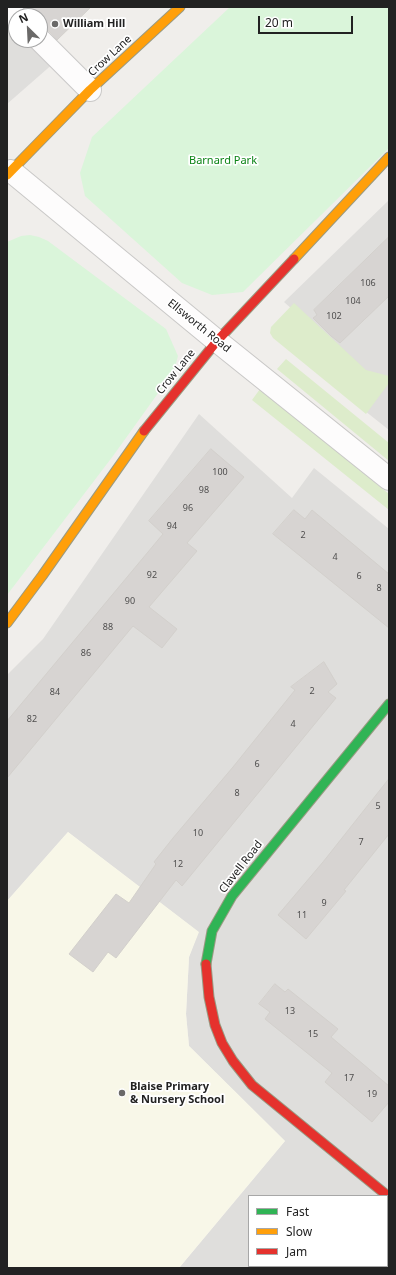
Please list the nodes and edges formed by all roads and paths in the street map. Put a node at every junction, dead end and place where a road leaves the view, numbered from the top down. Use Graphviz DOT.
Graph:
graph roads {
  1 [pos="180,7"];
  2 [pos="48,48"];
  3 [pos="90,90"];
  4 [pos="389,157"];
  5 [pos="9,173"];
  6 [pos="217,341"];
  7 [pos="389,478"];
  8 [pos="7,623"];
  9 [pos="389,704"];
  10 [pos="387,1195"];
  1 -- 3 [label="street, Crow Lane"];
  2 -- 3 [label="street"];
  3 -- 5 [label="street, Crow Lane"];
  4 -- 6 [label="street, Crow Lane"];
  5 -- 6 [label="street, Ellsworth Road"];
  6 -- 7 [label="street, Ellsworth Road"];
  6 -- 8 [label="street, Crow Lane"];
  9 -- 10 [label="street, Clavell Road"];
}
